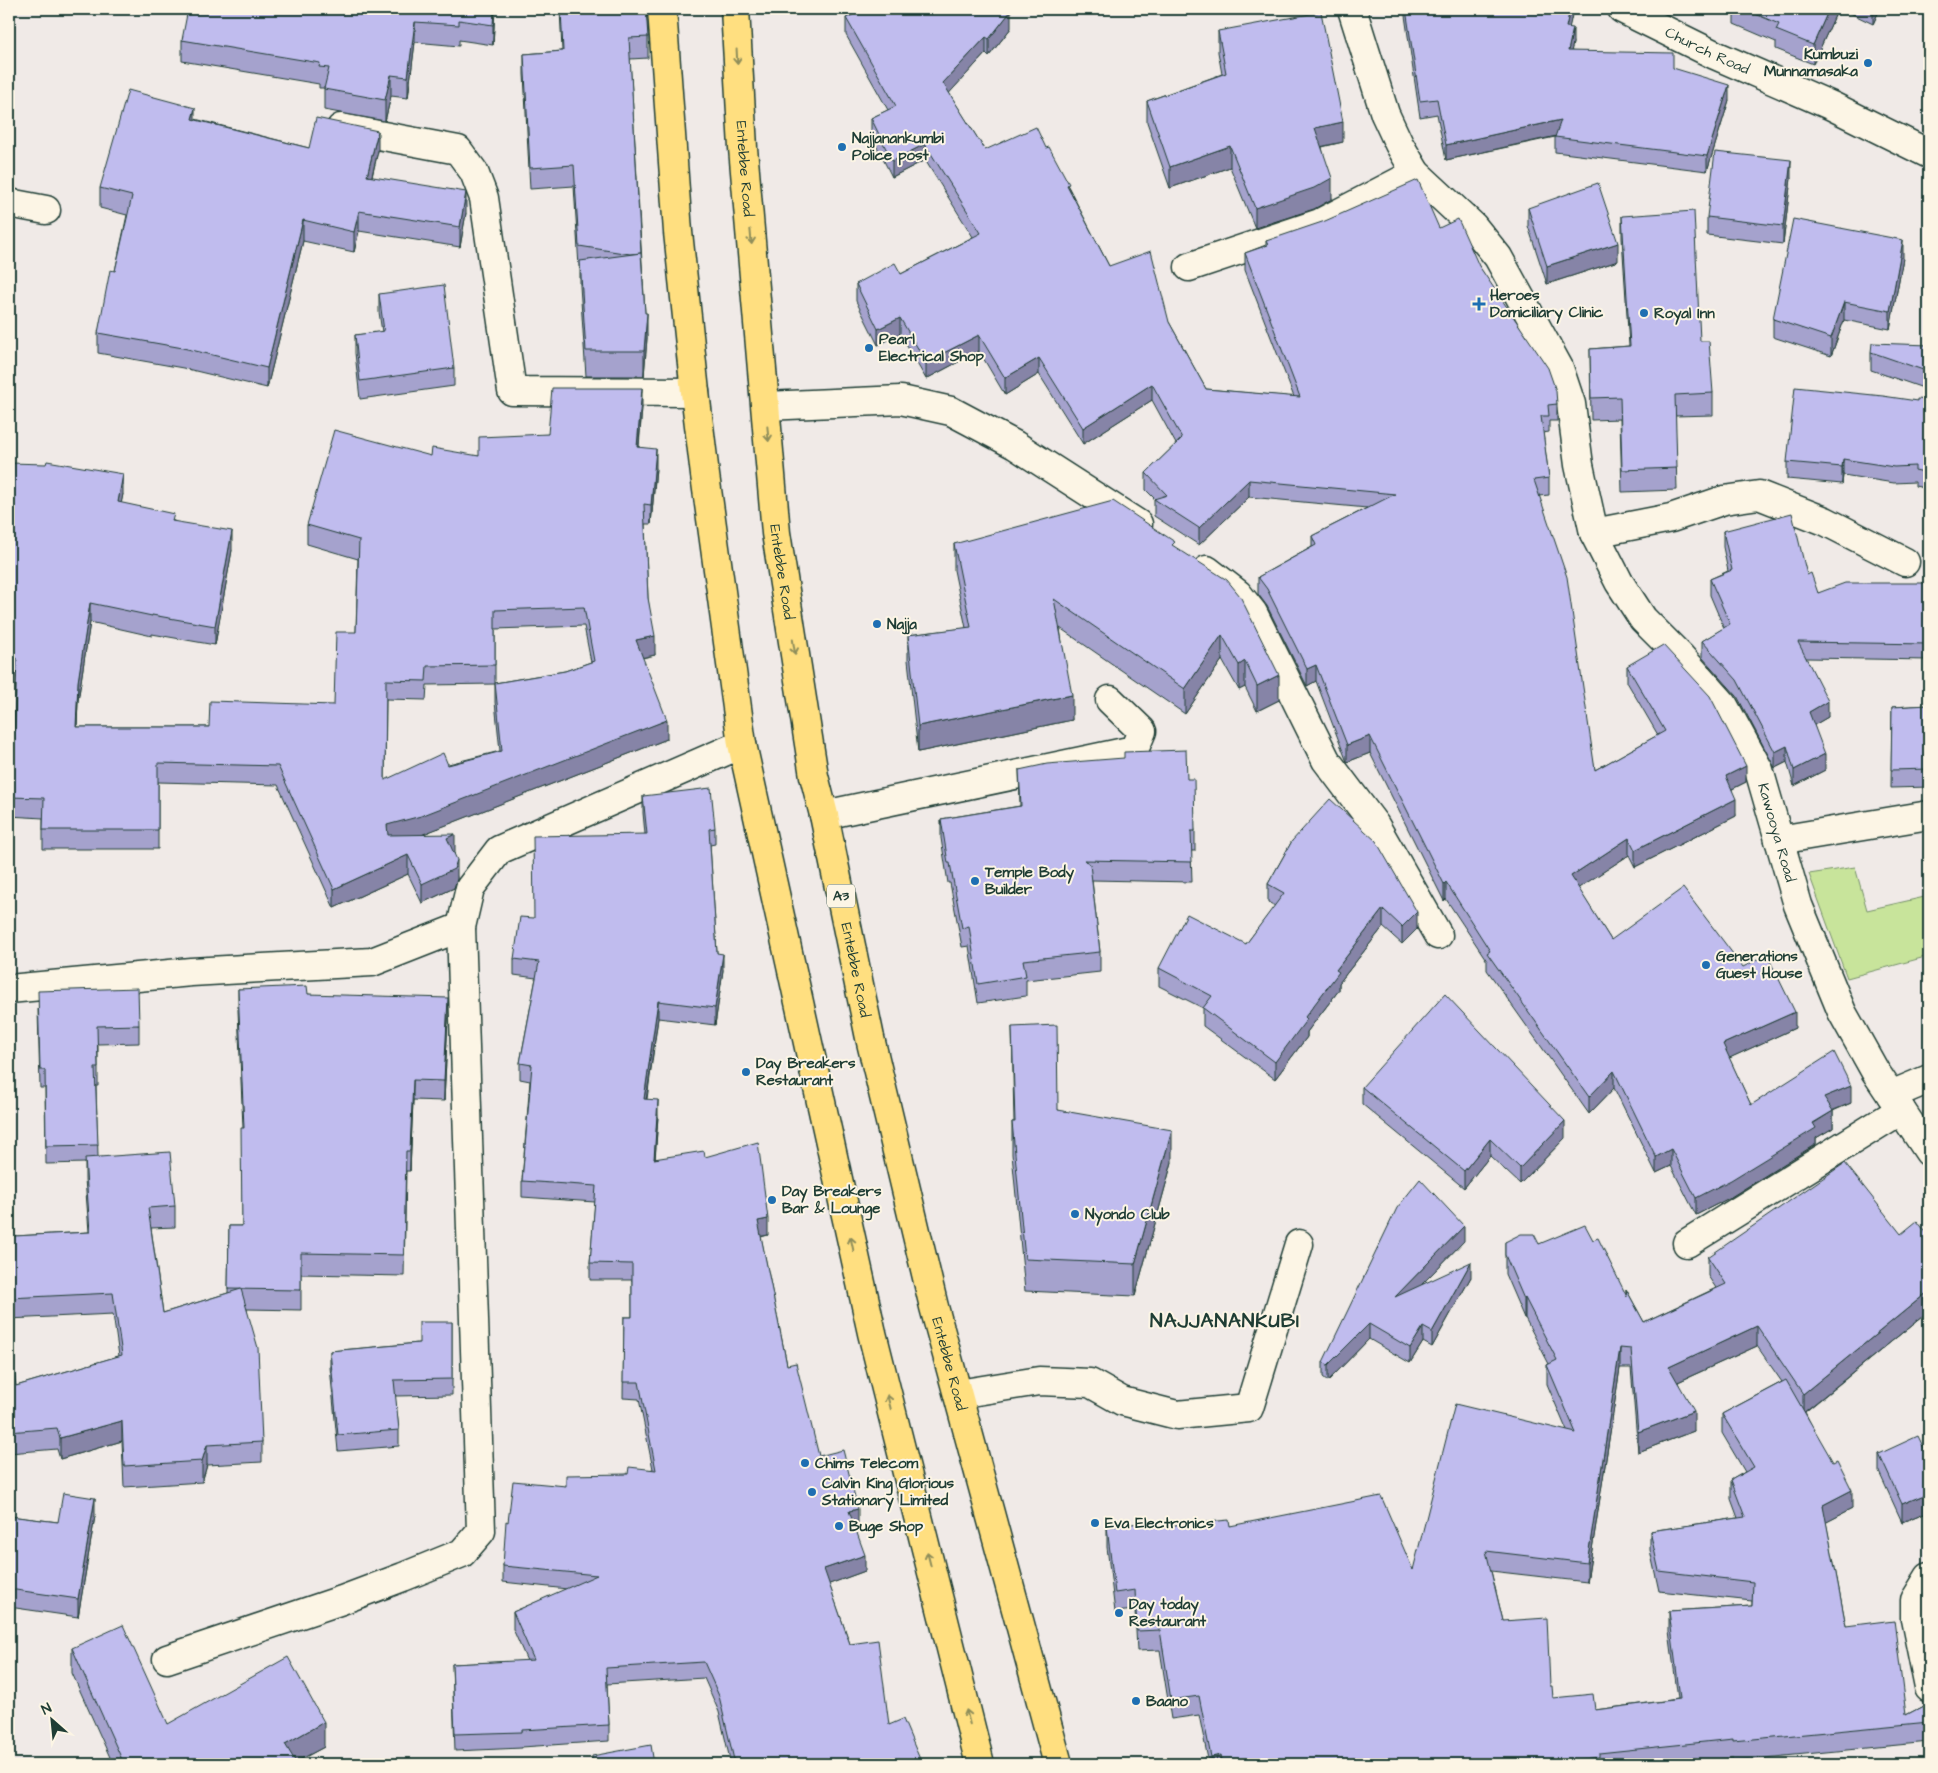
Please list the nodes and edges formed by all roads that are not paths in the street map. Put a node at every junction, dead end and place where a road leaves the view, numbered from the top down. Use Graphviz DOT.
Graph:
graph roads {
  1 [pos="662,9"];
  2 [pos="735,9"];
  3 [pos="1352,9"];
  4 [pos="1622,9"];
  5 [pos="323,125"];
  6 [pos="1929,154"];
  7 [pos="1416,173"];
  8 [pos="9,203"];
  9 [pos="46,210"];
  10 [pos="1189,267"];
  11 [pos="695,392"];
  12 [pos="766,406"];
  13 [pos="1594,533"];
  14 [pos="1162,540"];
  15 [pos="1186,556"];
  16 [pos="1905,562"];
  17 [pos="1110,700"];
  18 [pos="742,744"];
  19 [pos="824,815"];
  20 [pos="1929,815"];
  21 [pos="1779,840"];
  22 [pos="461,927"];
  23 [pos="1438,935"];
  24 [pos="9,989"];
  25 [pos="1929,1080"];
  26 [pos="1896,1102"];
  27 [pos="1929,1152"];
  28 [pos="1687,1243"];
  29 [pos="1299,1244"];
  30 [pos="958,1394"];
  31 [pos="1929,1576"];
  32 [pos="167,1659"];
  33 [pos="1929,1688"];
  34 [pos="980,1764"];
  35 [pos="1058,1764"];
  1 -- 11 [label="main road"];
  2 -- 12 [label="main road, Entebbe Road / A3, one-way"];
  3 -- 7 [label="street, Kawooya Road"];
  4 -- 6 [label="street, Church Road"];
  5 -- 11 [label="street"];
  7 -- 10 [label="street"];
  7 -- 13 [label="street, Kawooya Road"];
  8 -- 9 [label="street"];
  11 -- 18 [label="main road"];
  12 -- 14 [label="street"];
  12 -- 19 [label="main road, Entebbe Road / A3, one-way"];
  13 -- 16 [label="street"];
  13 -- 21 [label="street, Kawooya Road"];
  15 -- 23 [label="street"];
  17 -- 19 [label="street"];
  18 -- 22 [label="street"];
  34 -- 18 [label="main road, one-way"];
  19 -- 30 [label="main road, Entebbe Road / A3"];
  20 -- 21 [label="street"];
  21 -- 26 [label="street, Kawooya Road"];
  22 -- 24 [label="street"];
  22 -- 32 [label="street"];
  25 -- 26 [label="street"];
  26 -- 27 [label="street, Kawooya Road"];
  26 -- 28 [label="street"];
  29 -- 30 [label="street"];
  30 -- 35 [label="main road, Entebbe Road / A3"];
  31 -- 33 [label="street"];
}
